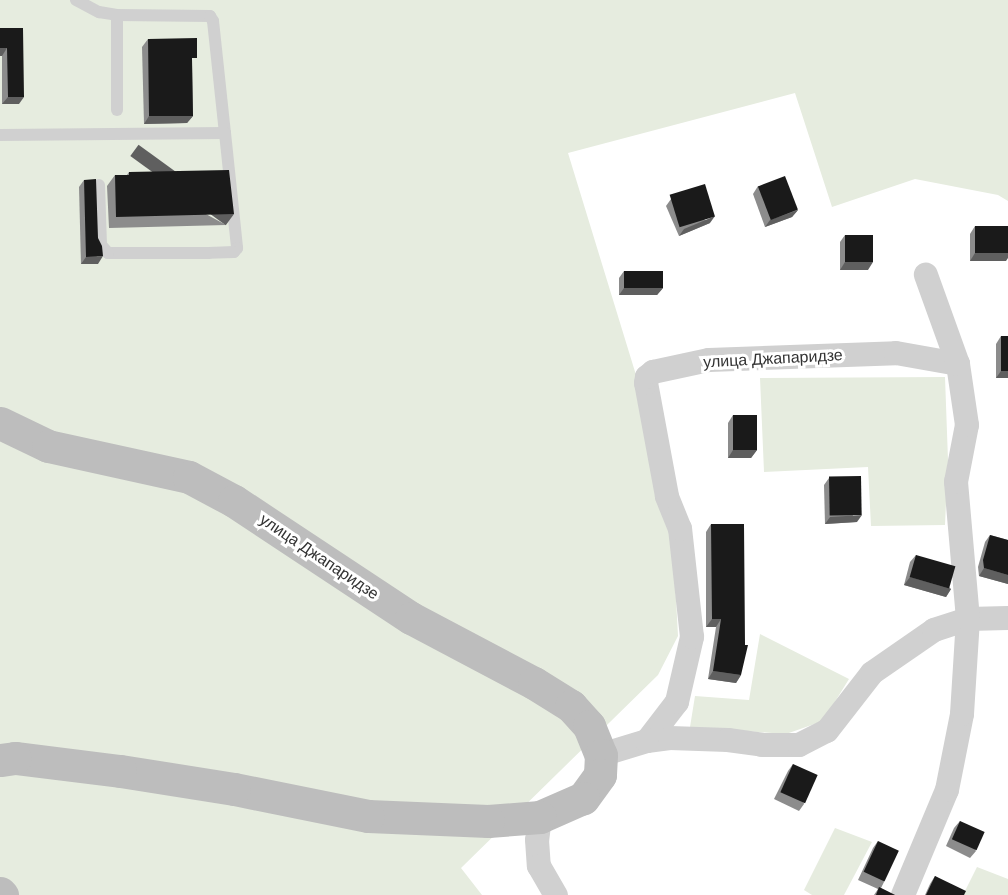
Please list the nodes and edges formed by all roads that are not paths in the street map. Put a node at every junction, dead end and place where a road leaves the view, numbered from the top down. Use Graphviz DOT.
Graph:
graph roads {
  1 [pos="76,0"];
  2 [pos="117,15"];
  3 [pos="117,110"];
  4 [pos="225,133"];
  5 [pos="0,135"];
  6 [pos="99,185"];
  7 [pos="926,274"];
  8 [pos="958,364"];
  9 [pos="0,423"];
  10 [pos="1008,618"];
  11 [pos="968,619"];
  12 [pos="647,741"];
  13 [pos="601,755"];
  14 [pos="0,760"];
  15 [pos="540,817"];
  16 [pos="556,895"];
  17 [pos="903,895"];
  1 -- 2 [label="lane"];
  2 -- 3 [label="lane"];
  2 -- 4 [label="lane"];
  4 -- 5 [label="lane"];
  4 -- 6 [label="lane"];
  7 -- 8 [label="street"];
  8 -- 11 [label="street"];
  8 -- 12 [label="street, улица Джапаридзе"];
  9 -- 13 [label="street, улица Джапаридзе"];
  10 -- 11 [label="street"];
  11 -- 12 [label="street"];
  11 -- 17 [label="street"];
  12 -- 13 [label="street"];
  13 -- 15 [label="street"];
  14 -- 15 [label="street"];
  15 -- 16 [label="street"];
}
